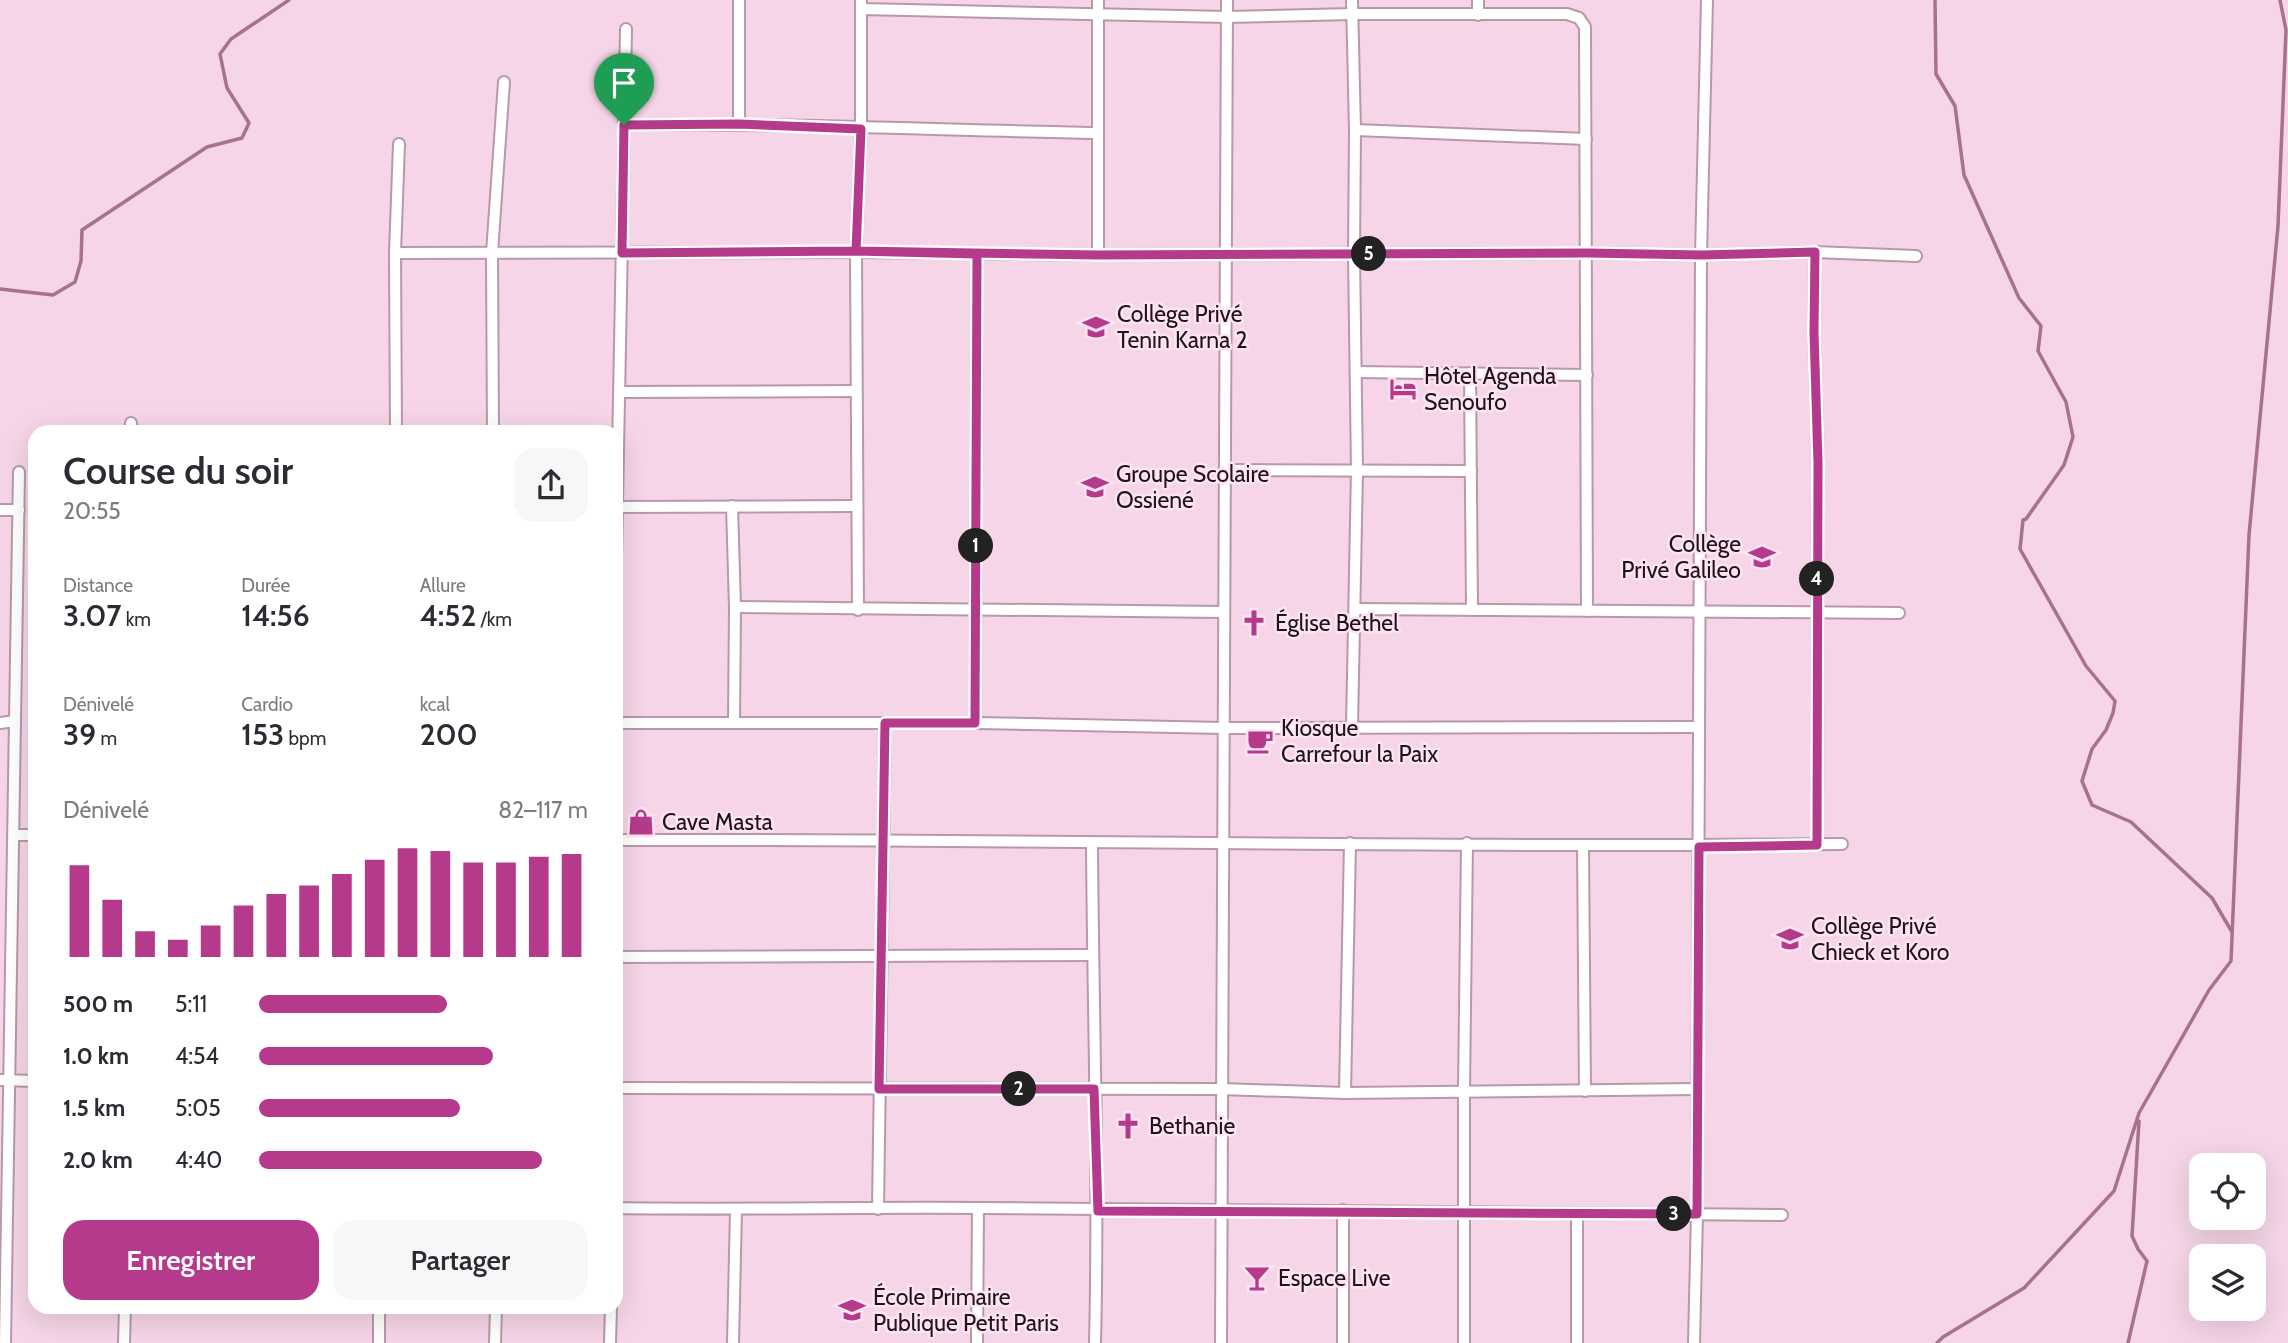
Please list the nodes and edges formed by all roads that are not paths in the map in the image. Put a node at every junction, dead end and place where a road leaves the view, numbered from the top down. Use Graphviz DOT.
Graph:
graph roads {
  1 [pos="739,0"];
  2 [pos="1098,0"];
  3 [pos="1227,0"];
  4 [pos="1352,0"];
  5 [pos="1478,0"];
  6 [pos="1707,0"];
  7 [pos="861,4"];
  8 [pos="982,5"];
  9 [pos="1098,12"];
  10 [pos="1352,14"];
  11 [pos="1478,15"];
  12 [pos="1227,17"];
  13 [pos="626,29"];
  14 [pos="504,82"];
  15 [pos="739,124"];
  16 [pos="624,125"];
  17 [pos="861,129"];
  18 [pos="1355,130"];
  19 [pos="1098,133"];
  20 [pos="1586,139"];
  21 [pos="399,144"];
  22 [pos="856,251"];
  23 [pos="1815,252"];
  24 [pos="395,253"];
  25 [pos="492,253"];
  26 [pos="622,253"];
  27 [pos="1587,253"];
  28 [pos="977,254"];
  29 [pos="1354,254"];
  30 [pos="1098,255"];
  31 [pos="1226,255"];
  32 [pos="1702,255"];
  33 [pos="1916,256"];
  34 [pos="1356,372"];
  35 [pos="1470,373"];
  36 [pos="1587,375"];
  37 [pos="856,391"];
  38 [pos="620,392"];
  39 [pos="396,425"];
  40 [pos="493,425"];
  41 [pos="619,425"];
  42 [pos="1225,470"];
  43 [pos="1357,471"];
  44 [pos="1471,471"];
  45 [pos="19,472"];
  46 [pos="732,506"];
  47 [pos="856,506"];
  48 [pos="623,507"];
  49 [pos="0,510"];
  50 [pos="19,510"];
  51 [pos="735,607"];
  52 [pos="976,608"];
  53 [pos="858,610"];
  54 [pos="1354,610"];
  55 [pos="1472,611"];
  56 [pos="1587,611"];
  57 [pos="1699,611"];
  58 [pos="1816,611"];
  59 [pos="1224,612"];
  60 [pos="1899,612"];
  61 [pos="15,721"];
  62 [pos="734,722"];
  63 [pos="0,723"];
  64 [pos="623,723"];
  65 [pos="885,723"];
  66 [pos="975,723"];
  67 [pos="1352,726"];
  68 [pos="1699,727"];
  69 [pos="1223,728"];
  70 [pos="14,835"];
  71 [pos="28,835"];
  72 [pos="884,839"];
  73 [pos="623,840"];
  74 [pos="1223,843"];
  75 [pos="1350,843"];
  76 [pos="1467,843"];
  77 [pos="1092,844"];
  78 [pos="1842,844"];
  79 [pos="1583,845"];
  80 [pos="1817,845"];
  81 [pos="1699,847"];
  82 [pos="1093,955"];
  83 [pos="880,956"];
  84 [pos="623,957"];
  85 [pos="5,992"];
  86 [pos="4,1080"];
  87 [pos="28,1081"];
  88 [pos="623,1088"];
  89 [pos="879,1089"];
  90 [pos="1094,1089"];
  91 [pos="1221,1089"];
  92 [pos="1697,1089"];
  93 [pos="1464,1090"];
  94 [pos="1585,1091"];
  95 [pos="1345,1093"];
  96 [pos="623,1208"];
  97 [pos="978,1208"];
  98 [pos="878,1209"];
  99 [pos="736,1210"];
  100 [pos="1343,1210"];
  101 [pos="4,1211"];
  102 [pos="1098,1211"];
  103 [pos="1223,1212"];
  104 [pos="1465,1214"];
  105 [pos="1577,1214"];
  106 [pos="1697,1214"];
  107 [pos="1782,1215"];
  108 [pos="125,1314"];
  109 [pos="379,1314"];
  110 [pos="496,1314"];
  111 [pos="611,1314"];
  112 [pos="5,1343"];
  113 [pos="124,1343"];
  114 [pos="379,1343"];
  115 [pos="495,1343"];
  116 [pos="610,1343"];
  117 [pos="733,1343"];
  118 [pos="977,1343"];
  119 [pos="1095,1343"];
  120 [pos="1221,1343"];
  121 [pos="1343,1343"];
  122 [pos="1464,1343"];
  123 [pos="1577,1343"];
  124 [pos="1693,1343"];
  1 -- 15 [label="street"];
  2 -- 9 [label="street"];
  3 -- 12 [label="street"];
  4 -- 10 [label="street"];
  5 -- 11 [label="street"];
  6 -- 32 [label="street"];
  7 -- 8 [label="street"];
  7 -- 17 [label="street"];
  8 -- 9 [label="street"];
  9 -- 12 [label="street"];
  9 -- 19 [label="street"];
  10 -- 11 [label="street"];
  10 -- 12 [label="street"];
  10 -- 18 [label="street"];
  11 -- 20 [label="street"];
  12 -- 31 [label="street"];
  13 -- 16 [label="street"];
  14 -- 25 [label="street"];
  15 -- 16 [label="street"];
  15 -- 17 [label="street"];
  16 -- 26 [label="street"];
  17 -- 19 [label="street"];
  17 -- 22 [label="street"];
  18 -- 20 [label="street"];
  18 -- 29 [label="street"];
  19 -- 30 [label="street"];
  20 -- 27 [label="street"];
  21 -- 24 [label="street"];
  22 -- 26 [label="street"];
  22 -- 28 [label="street"];
  22 -- 37 [label="street"];
  23 -- 32 [label="street"];
  23 -- 33 [label="street"];
  23 -- 58 [label="street"];
  24 -- 25 [label="street"];
  24 -- 39 [label="street"];
  25 -- 26 [label="street"];
  25 -- 40 [label="street"];
  26 -- 38 [label="street"];
  27 -- 29 [label="street"];
  27 -- 32 [label="street"];
  27 -- 36 [label="street"];
  28 -- 30 [label="street"];
  28 -- 52 [label="street"];
  29 -- 31 [label="street"];
  29 -- 34 [label="street"];
  30 -- 31 [label="street"];
  31 -- 42 [label="street"];
  32 -- 57 [label="street"];
  34 -- 35 [label="street"];
  34 -- 43 [label="street"];
  35 -- 36 [label="street"];
  35 -- 44 [label="street"];
  36 -- 56 [label="street"];
  37 -- 38 [label="street"];
  37 -- 47 [label="street"];
  38 -- 41 [label="street"];
  42 -- 43 [label="street"];
  42 -- 59 [label="street"];
  43 -- 44 [label="street"];
  43 -- 54 [label="street"];
  44 -- 55 [label="street"];
  45 -- 50 [label="street"];
  46 -- 47 [label="street"];
  46 -- 48 [label="street"];
  46 -- 51 [label="street"];
  47 -- 53 [label="street"];
  49 -- 50 [label="street"];
  50 -- 61 [label="street"];
  51 -- 53 [label="street"];
  51 -- 62 [label="street"];
  52 -- 53 [label="street"];
  52 -- 59 [label="street"];
  52 -- 66 [label="street"];
  54 -- 55 [label="street"];
  54 -- 67 [label="street"];
  55 -- 56 [label="street"];
  56 -- 57 [label="street"];
  57 -- 58 [label="street"];
  57 -- 68 [label="street"];
  58 -- 60 [label="street"];
  58 -- 80 [label="street"];
  59 -- 69 [label="street"];
  61 -- 63 [label="street"];
  61 -- 70 [label="street"];
  62 -- 64 [label="street"];
  62 -- 65 [label="street"];
  65 -- 66 [label="street"];
  65 -- 72 [label="street"];
  66 -- 69 [label="street"];
  67 -- 68 [label="street"];
  67 -- 69 [label="street"];
  68 -- 81 [label="street"];
  69 -- 74 [label="street"];
  70 -- 71 [label="street"];
  70 -- 85 [label="street"];
  72 -- 73 [label="street"];
  72 -- 77 [label="street"];
  72 -- 83 [label="street"];
  74 -- 75 [label="street"];
  74 -- 77 [label="street"];
  74 -- 91 [label="street"];
  75 -- 76 [label="street"];
  75 -- 95 [label="street"];
  76 -- 79 [label="street"];
  76 -- 93 [label="street"];
  77 -- 82 [label="street"];
  78 -- 80 [label="street"];
  79 -- 81 [label="street"];
  79 -- 94 [label="street"];
  80 -- 81 [label="street"];
  81 -- 92 [label="street"];
  82 -- 83 [label="street"];
  82 -- 90 [label="street"];
  83 -- 84 [label="street"];
  83 -- 89 [label="street"];
  85 -- 86 [label="street"];
  86 -- 87 [label="street"];
  86 -- 101 [label="street"];
  88 -- 89 [label="street"];
  89 -- 90 [label="street"];
  89 -- 98 [label="street"];
  90 -- 91 [label="street"];
  90 -- 102 [label="street"];
  91 -- 95 [label="street"];
  91 -- 103 [label="street"];
  92 -- 94 [label="street"];
  92 -- 106 [label="street"];
  93 -- 94 [label="street"];
  93 -- 95 [label="street"];
  93 -- 104 [label="street"];
  96 -- 99 [label="street"];
  97 -- 98 [label="street"];
  97 -- 102 [label="street"];
  97 -- 118 [label="street"];
  98 -- 99 [label="street"];
  99 -- 117 [label="street"];
  100 -- 103 [label="street"];
  100 -- 104 [label="street"];
  100 -- 121 [label="street"];
  101 -- 112 [label="street"];
  102 -- 103 [label="street"];
  102 -- 119 [label="street"];
  103 -- 120 [label="street"];
  104 -- 105 [label="street"];
  104 -- 122 [label="street"];
  105 -- 106 [label="street"];
  105 -- 123 [label="street"];
  106 -- 107 [label="street"];
  106 -- 124 [label="street"];
  108 -- 113 [label="street"];
  109 -- 114 [label="street"];
  110 -- 115 [label="street"];
  111 -- 116 [label="street"];
}
